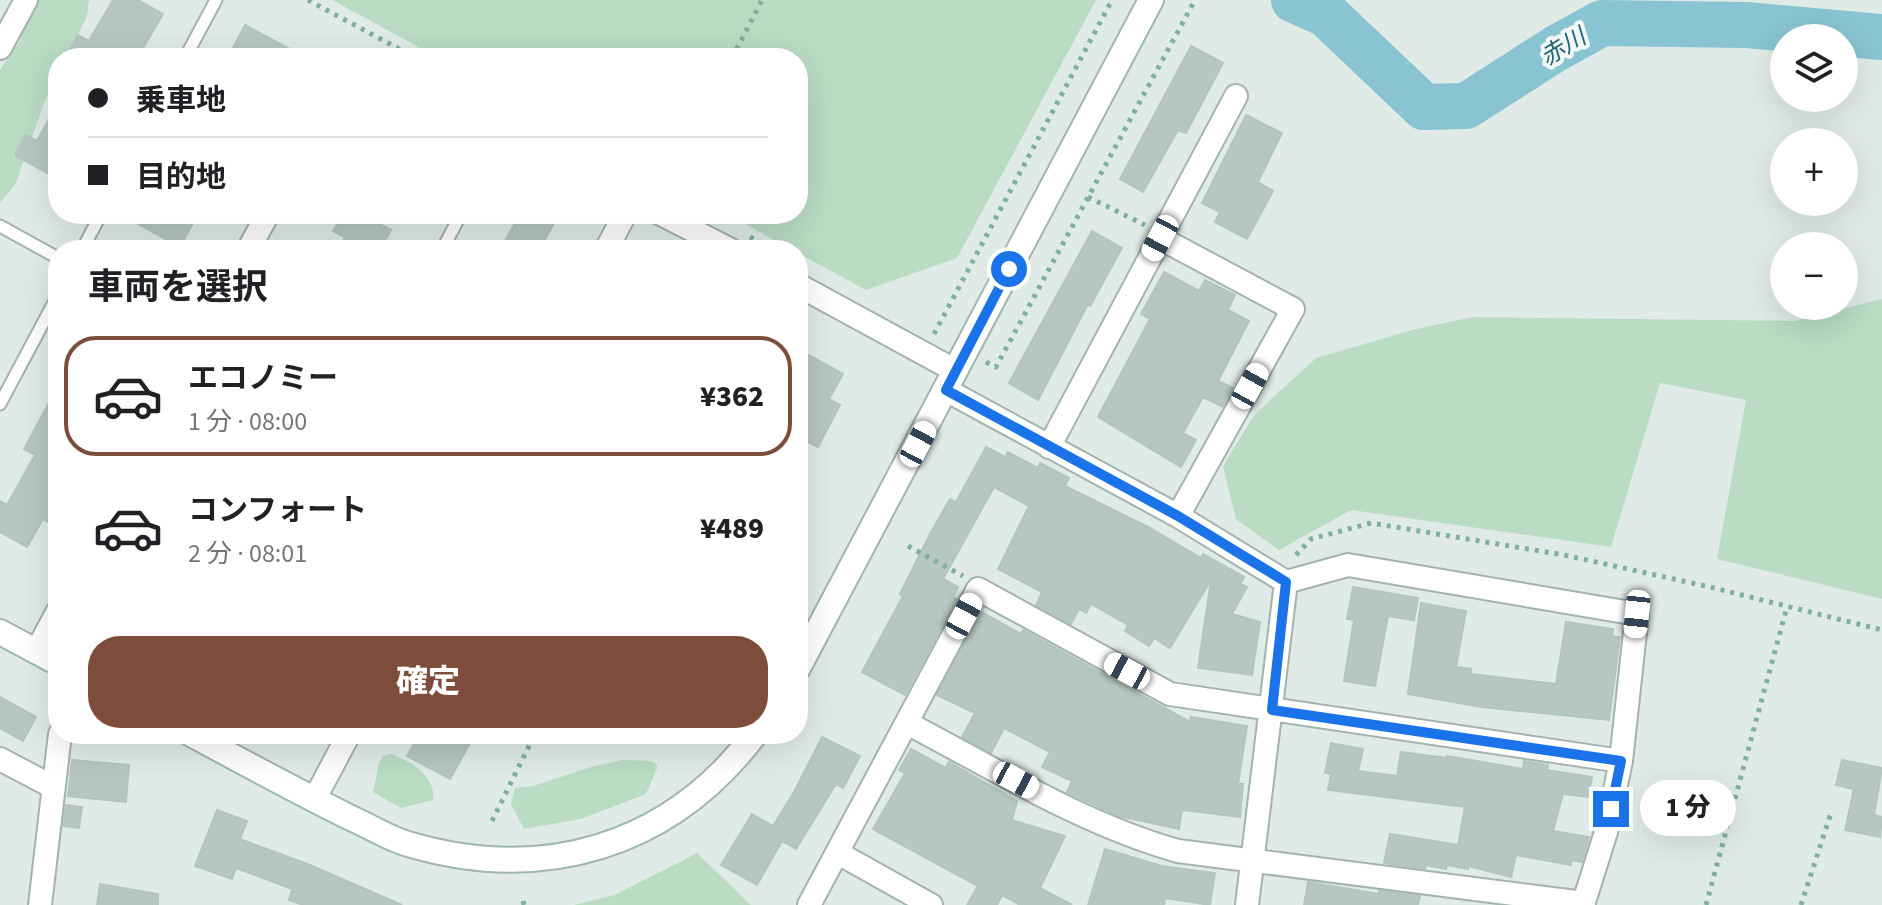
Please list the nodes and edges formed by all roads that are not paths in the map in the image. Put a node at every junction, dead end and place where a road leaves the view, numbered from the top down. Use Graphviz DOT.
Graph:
graph roads {
  1 [pos="26,0"];
  2 [pos="216,0"];
  3 [pos="1151,0"];
  4 [pos="0,48"];
  5 [pos="190,48"];
  6 [pos="1236,96"];
  7 [pos="680,224"];
  8 [pos="0,226"];
  9 [pos="1161,236"];
  10 [pos="712,240"];
  11 [pos="48,252"];
  12 [pos="808,290"];
  13 [pos="48,314"];
  14 [pos="956,371"];
  15 [pos="0,404"];
  16 [pos="1049,447"];
  17 [pos="1178,516"];
  18 [pos="1286,582"];
  19 [pos="0,632"];
  20 [pos="808,644"];
  21 [pos="47,657"];
  22 [pos="1272,710"];
  23 [pos="907,723"];
  24 [pos="59,744"];
  25 [pos="210,744"];
  26 [pos="344,744"];
  27 [pos="748,744"];
  28 [pos="0,759"];
  29 [pos="1621,761"];
  30 [pos="53,787"];
  31 [pos="314,800"];
  32 [pos="838,853"];
  33 [pos="1255,859"];
  34 [pos="1583,904"];
  35 [pos="40,905"];
  36 [pos="809,905"];
  37 [pos="931,905"];
  38 [pos="1247,905"];
  1 -- 4 [label="street"];
  2 -- 5 [label="lane"];
  3 -- 14 [label="street"];
  6 -- 9 [label="street"];
  7 -- 10 [label="street"];
  8 -- 11 [label="lane"];
  9 -- 16 [label="street"];
  9 -- 17 [label="street"];
  12 -- 14 [label="street"];
  13 -- 15 [label="lane"];
  14 -- 16 [label="street"];
  14 -- 20 [label="street"];
  16 -- 17 [label="street"];
  17 -- 18 [label="street"];
  18 -- 22 [label="street"];
  18 -- 29 [label="street"];
  19 -- 21 [label="street"];
  22 -- 23 [label="street"];
  22 -- 29 [label="street"];
  22 -- 33 [label="street"];
  23 -- 32 [label="street"];
  23 -- 33 [label="street"];
  24 -- 30 [label="street"];
  25 -- 31 [label="street"];
  26 -- 31 [label="street"];
  27 -- 31 [label="street"];
  28 -- 30 [label="street"];
  29 -- 34 [label="street"];
  30 -- 35 [label="street"];
  32 -- 36 [label="street"];
  32 -- 37 [label="street"];
  33 -- 34 [label="street"];
  33 -- 38 [label="street"];
}
